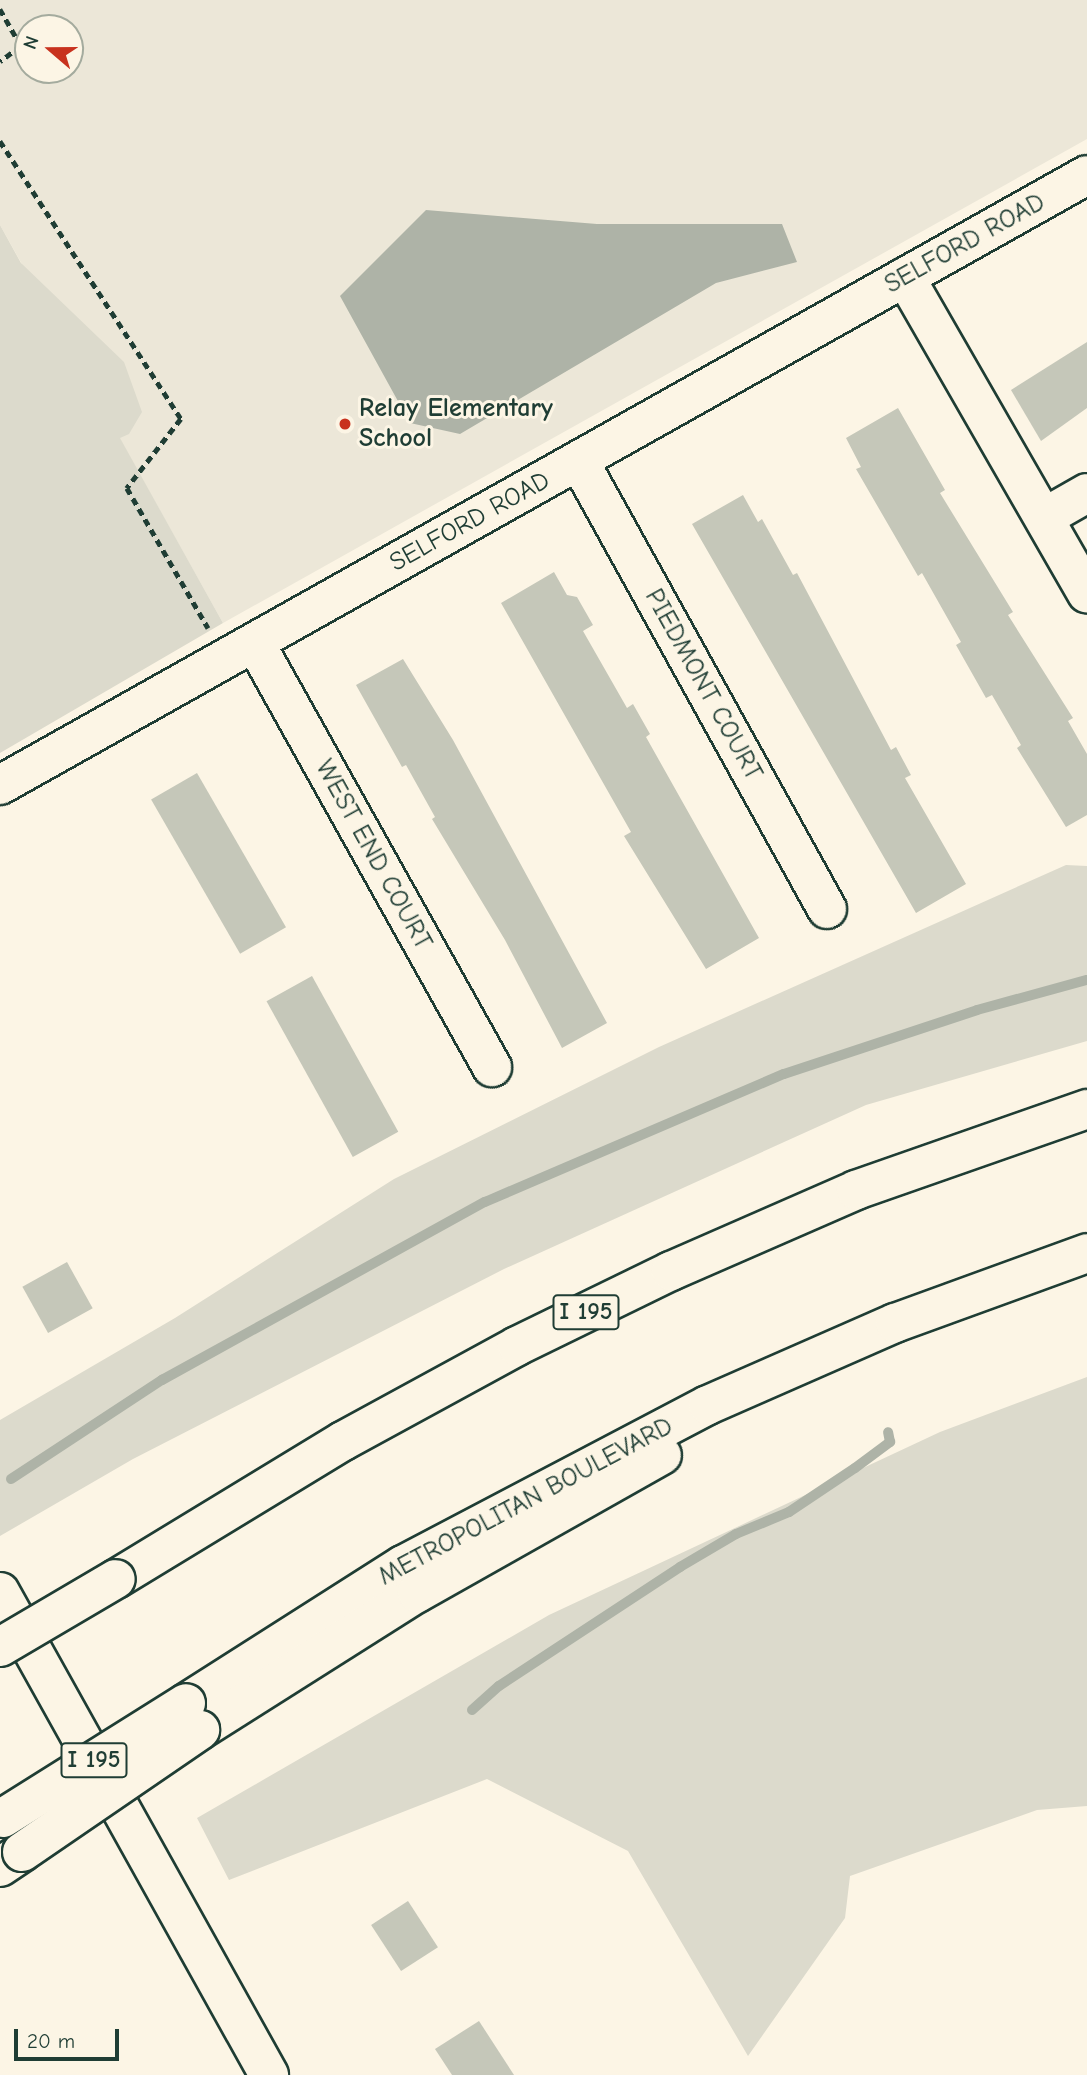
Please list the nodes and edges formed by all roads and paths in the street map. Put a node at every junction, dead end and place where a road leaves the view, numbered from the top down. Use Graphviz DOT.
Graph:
graph roads {
  1 [pos="0,9"];
  2 [pos="0,62"];
  3 [pos="0,141"];
  4 [pos="1087,175"];
  5 [pos="905,277"];
  6 [pos="579,461"];
  7 [pos="1087,493"];
  8 [pos="1045,517"];
  9 [pos="1087,593"];
  10 [pos="241,651"];
  11 [pos="0,785"];
  12 [pos="827,909"];
  13 [pos="492,1067"];
  14 [pos="1087,1109"];
  15 [pos="1087,1253"];
  16 [pos="0,1592"];
  17 [pos="0,1647"];
  18 [pos="193,1716"];
  19 [pos="1,1819"];
  20 [pos="11,1860"];
  21 [pos="269,2075"];
  1 -- 2 [label="path"];
  3 -- 10 [label="path"];
  4 -- 5 [label="main road, SELFORD ROAD"];
  5 -- 6 [label="main road, SELFORD ROAD"];
  5 -- 8 [label="main road"];
  6 -- 10 [label="main road, SELFORD ROAD"];
  6 -- 12 [label="main road, PIEDMONT COURT"];
  7 -- 8 [label="main road"];
  8 -- 9 [label="main road"];
  10 -- 11 [label="main road, SELFORD ROAD"];
  10 -- 13 [label="main road, WEST END COURT"];
  14 -- 17 [label="main road, I 195, bridge"];
  15 -- 18 [label="main road, METROPOLITAN BOULEVARD / I 195"];
  16 -- 21 [label="main road"];
  18 -- 19 [label="main road, METROPOLITAN BOULEVARD / I 195, bridge"];
  18 -- 20 [label="main road, bridge"];
}
